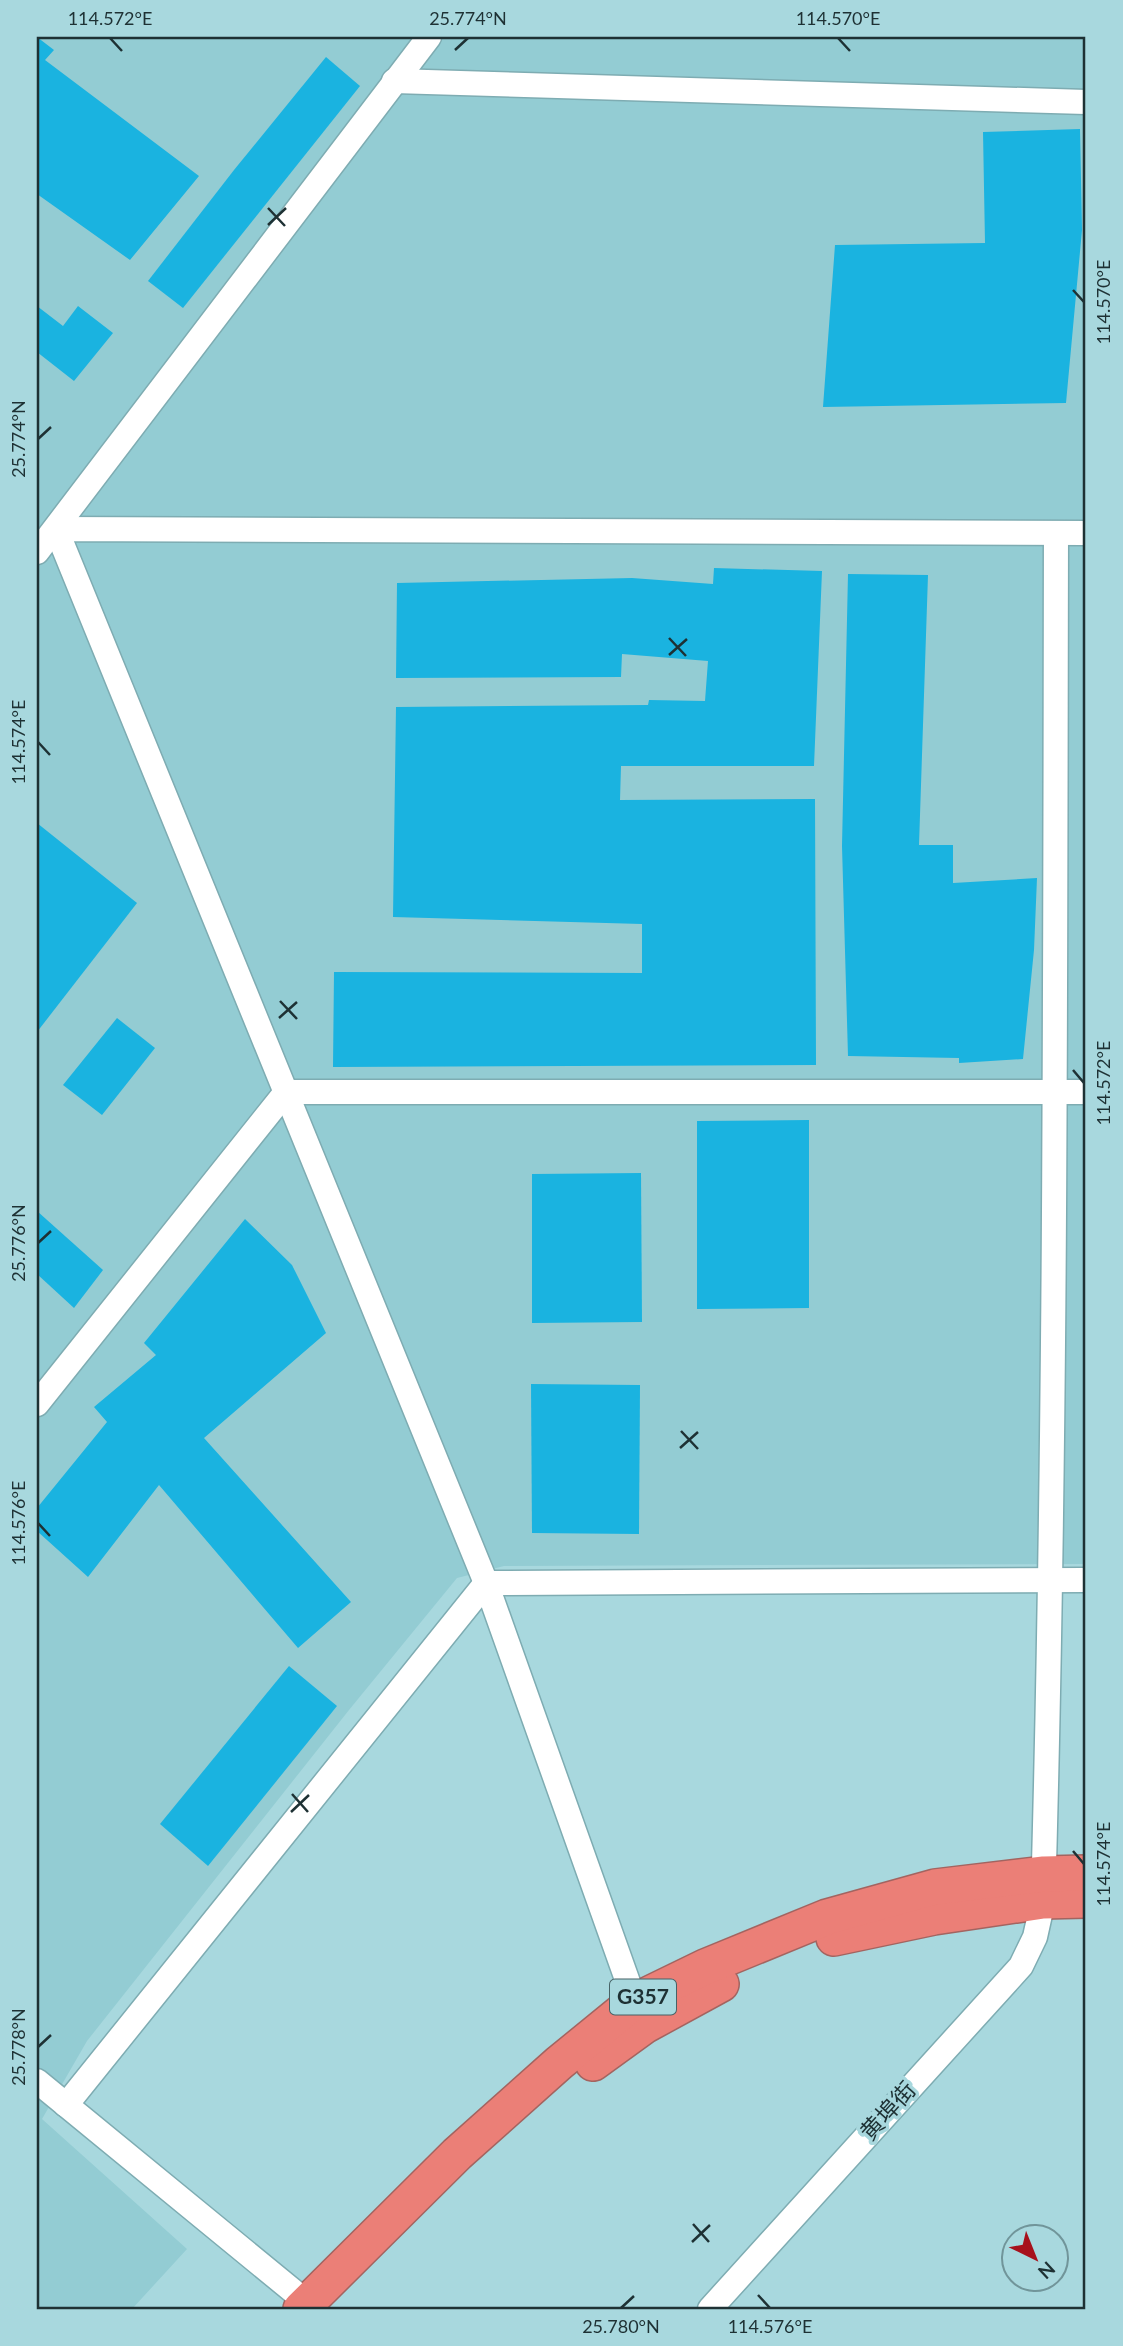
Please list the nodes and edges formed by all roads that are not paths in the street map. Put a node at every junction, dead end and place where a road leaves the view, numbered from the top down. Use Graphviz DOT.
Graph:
graph roads {
  1 [pos="429,37"];
  2 [pos="394,81"];
  3 [pos="1086,102"];
  4 [pos="56,529"];
  5 [pos="1086,533"];
  6 [pos="1056,534"];
  7 [pos="37,552"];
  8 [pos="286,1092"];
  9 [pos="1055,1092"];
  10 [pos="1086,1092"];
  11 [pos="37,1404"];
  12 [pos="1051,1580"];
  13 [pos="1086,1580"];
  14 [pos="486,1583"];
  15 [pos="1086,1873"];
  16 [pos="1044,1888"];
  17 [pos="1086,1900"];
  18 [pos="639,2013"];
  19 [pos="37,2081"];
  20 [pos="66,2105"];
  21 [pos="314,2308"];
  22 [pos="710,2309"];
  1 -- 2 [label="street"];
  2 -- 3 [label="street"];
  2 -- 4 [label="street"];
  4 -- 6 [label="street"];
  4 -- 7 [label="street"];
  4 -- 8 [label="street"];
  5 -- 6 [label="street"];
  6 -- 9 [label="street, 黄埠街"];
  8 -- 9 [label="street"];
  8 -- 11 [label="street"];
  8 -- 14 [label="street"];
  9 -- 10 [label="street"];
  9 -- 12 [label="street, 黄埠街"];
  12 -- 13 [label="street"];
  12 -- 14 [label="street"];
  12 -- 16 [label="street, 黄埠街"];
  14 -- 18 [label="street"];
  14 -- 20 [label="street"];
  15 -- 16 [label="highway, G357"];
  16 -- 17 [label="highway, G357"];
  16 -- 18 [label="highway, G357"];
  16 -- 22 [label="street, 黄埠街"];
  18 -- 21 [label="highway, G357"];
  19 -- 20 [label="street"];
  20 -- 21 [label="street"];
}
